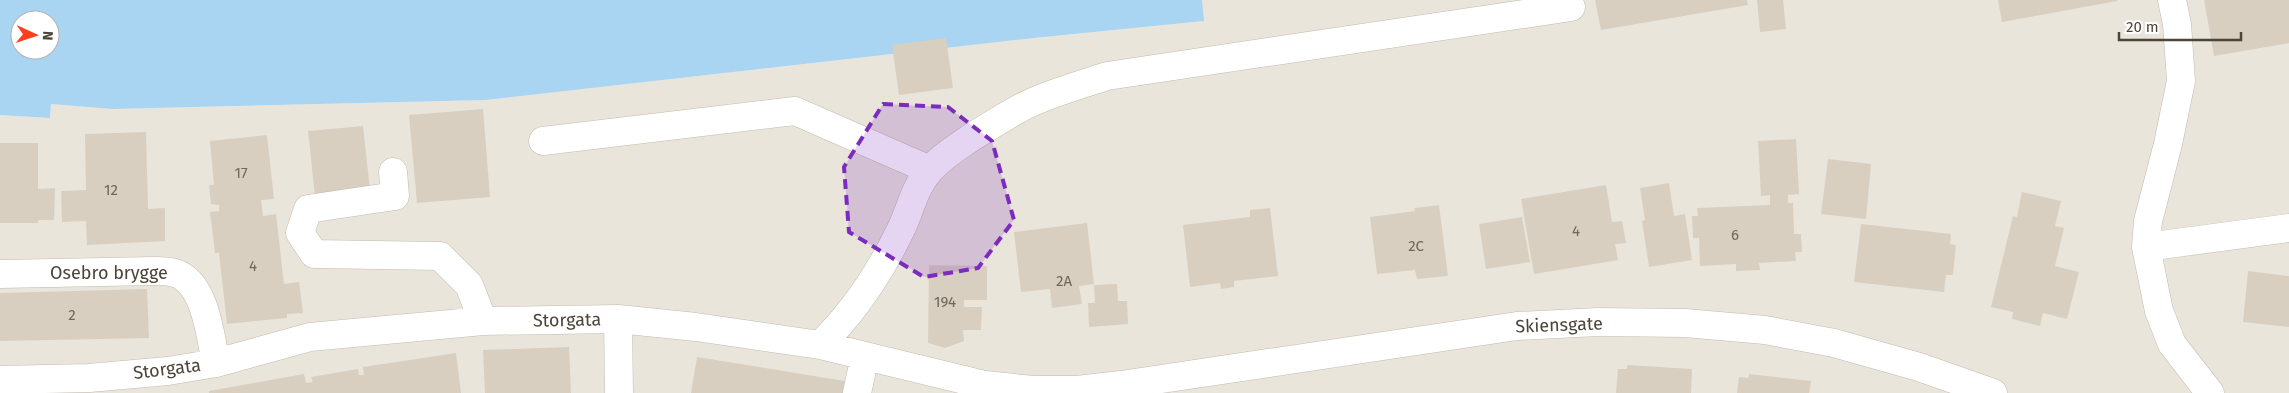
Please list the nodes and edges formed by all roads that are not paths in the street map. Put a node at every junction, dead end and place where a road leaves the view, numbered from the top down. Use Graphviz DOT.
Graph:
graph roads {
  1 [pos="2172,0"];
  2 [pos="1571,7"];
  3 [pos="543,141"];
  4 [pos="930,170"];
  5 [pos="393,172"];
  6 [pos="2289,228"];
  7 [pos="2146,247"];
  8 [pos="0,274"];
  9 [pos="618,319"];
  10 [pos="483,321"];
  11 [pos="820,345"];
  12 [pos="865,356"];
  13 [pos="216,363"];
  14 [pos="0,380"];
  15 [pos="170,382"];
  16 [pos="924,382"];
  17 [pos="1125,389"];
  18 [pos="619,393"];
  19 [pos="857,393"];
  20 [pos="1993,393"];
  21 [pos="2210,393"];
  1 -- 7 [label="street"];
  2 -- 4 [label="street"];
  3 -- 4 [label="street"];
  4 -- 11 [label="street"];
  5 -- 10 [label="street"];
  6 -- 7 [label="street"];
  7 -- 21 [label="street"];
  8 -- 13 [label="street, Osebro brygge"];
  9 -- 10 [label="street, Storgata"];
  9 -- 11 [label="street, Storgata"];
  9 -- 18 [label="street"];
  10 -- 13 [label="street, Storgata"];
  11 -- 12 [label="street, Storgata"];
  12 -- 16 [label="street, Storgata"];
  12 -- 19 [label="street"];
  13 -- 15 [label="street, Storgata"];
  14 -- 15 [label="street, Storgata"];
  16 -- 17 [label="street, Storgata"];
  17 -- 20 [label="street, Skiensgate"];
}
